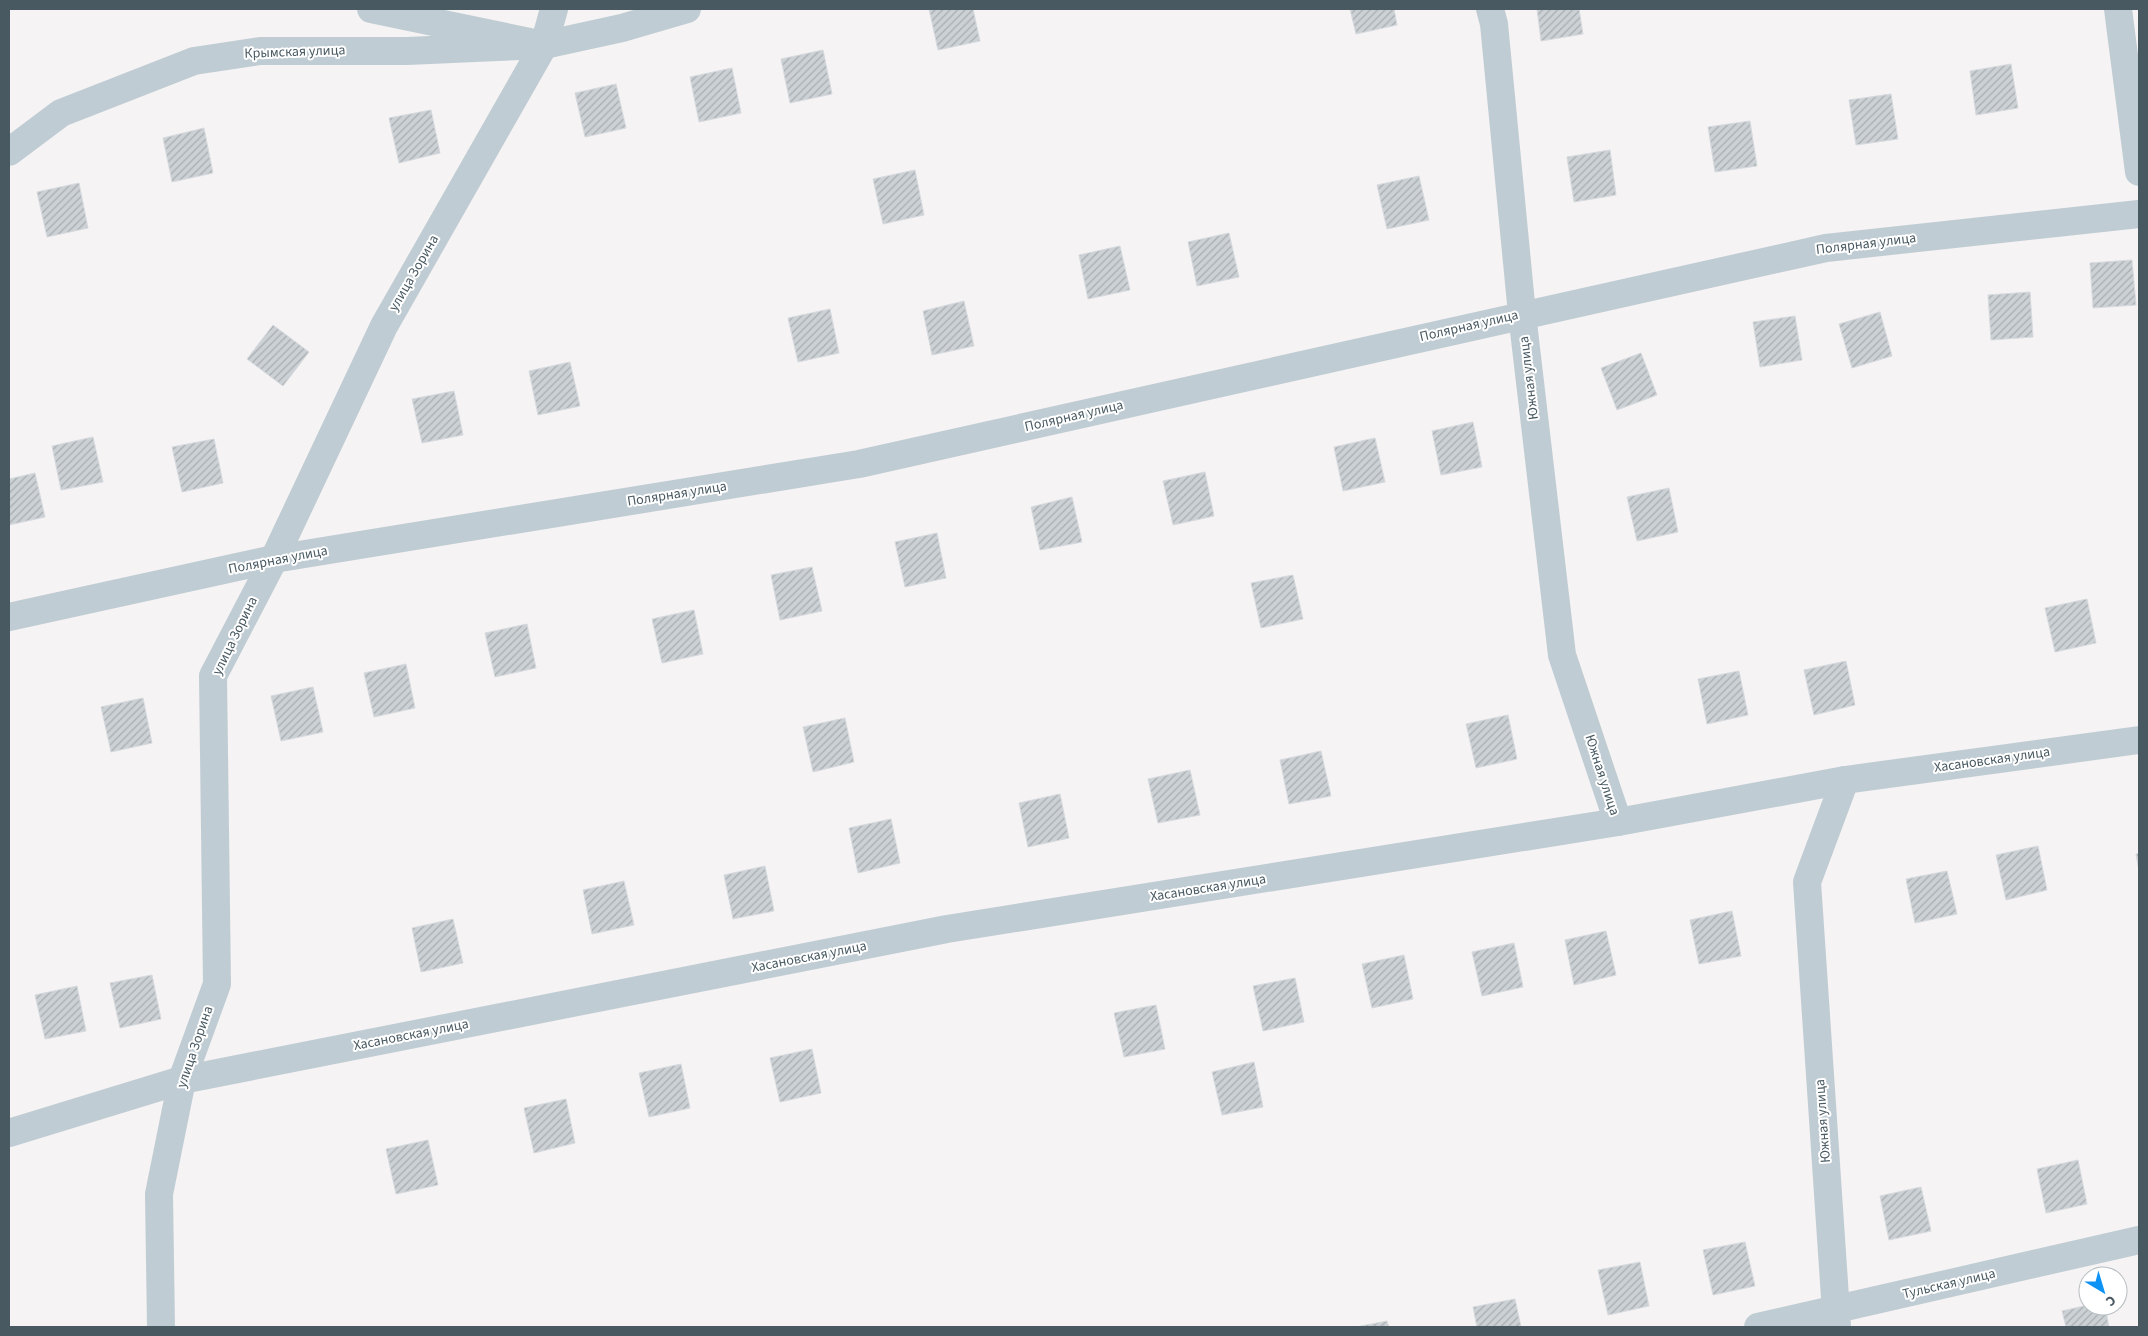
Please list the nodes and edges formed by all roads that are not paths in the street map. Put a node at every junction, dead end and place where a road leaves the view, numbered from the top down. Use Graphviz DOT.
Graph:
graph roads {
  1 [pos="371,9"];
  2 [pos="554,9"];
  3 [pos="687,9"];
  4 [pos="1490,9"];
  5 [pos="2118,9"];
  6 [pos="544,45"];
  7 [pos="9,152"];
  8 [pos="2139,172"];
  9 [pos="2139,214"];
  10 [pos="1522,314"];
  11 [pos="274,558"];
  12 [pos="9,618"];
  13 [pos="2139,740"];
  14 [pos="1845,780"];
  15 [pos="1618,822"];
  16 [pos="182,1080"];
  17 [pos="9,1133"];
  18 [pos="2139,1240"];
  19 [pos="1836,1318"];
  20 [pos="161,1327"];
  21 [pos="1758,1327"];
  1 -- 6 [label="street, Крымская улица"];
  2 -- 6 [label="street, улица Зорина"];
  3 -- 6 [label="street, Крымская улица"];
  4 -- 10 [label="street, Южная улица"];
  5 -- 8 [label="street"];
  6 -- 7 [label="street, Крымская улица"];
  6 -- 11 [label="street, улица Зорина"];
  9 -- 10 [label="street, Полярная улица"];
  10 -- 11 [label="street, Полярная улица"];
  10 -- 15 [label="street, Южная улица"];
  11 -- 12 [label="street, Полярная улица"];
  11 -- 16 [label="street, улица Зорина"];
  13 -- 14 [label="street, Хасановская улица"];
  14 -- 15 [label="street, Южная улица"];
  14 -- 19 [label="street, Южная улица"];
  15 -- 16 [label="street, Хасановская улица"];
  16 -- 17 [label="street, Хасановская улица"];
  16 -- 20 [label="street, улица Зорина"];
  18 -- 19 [label="street, Тульская улица"];
  19 -- 21 [label="street, Тульская улица"];
}
